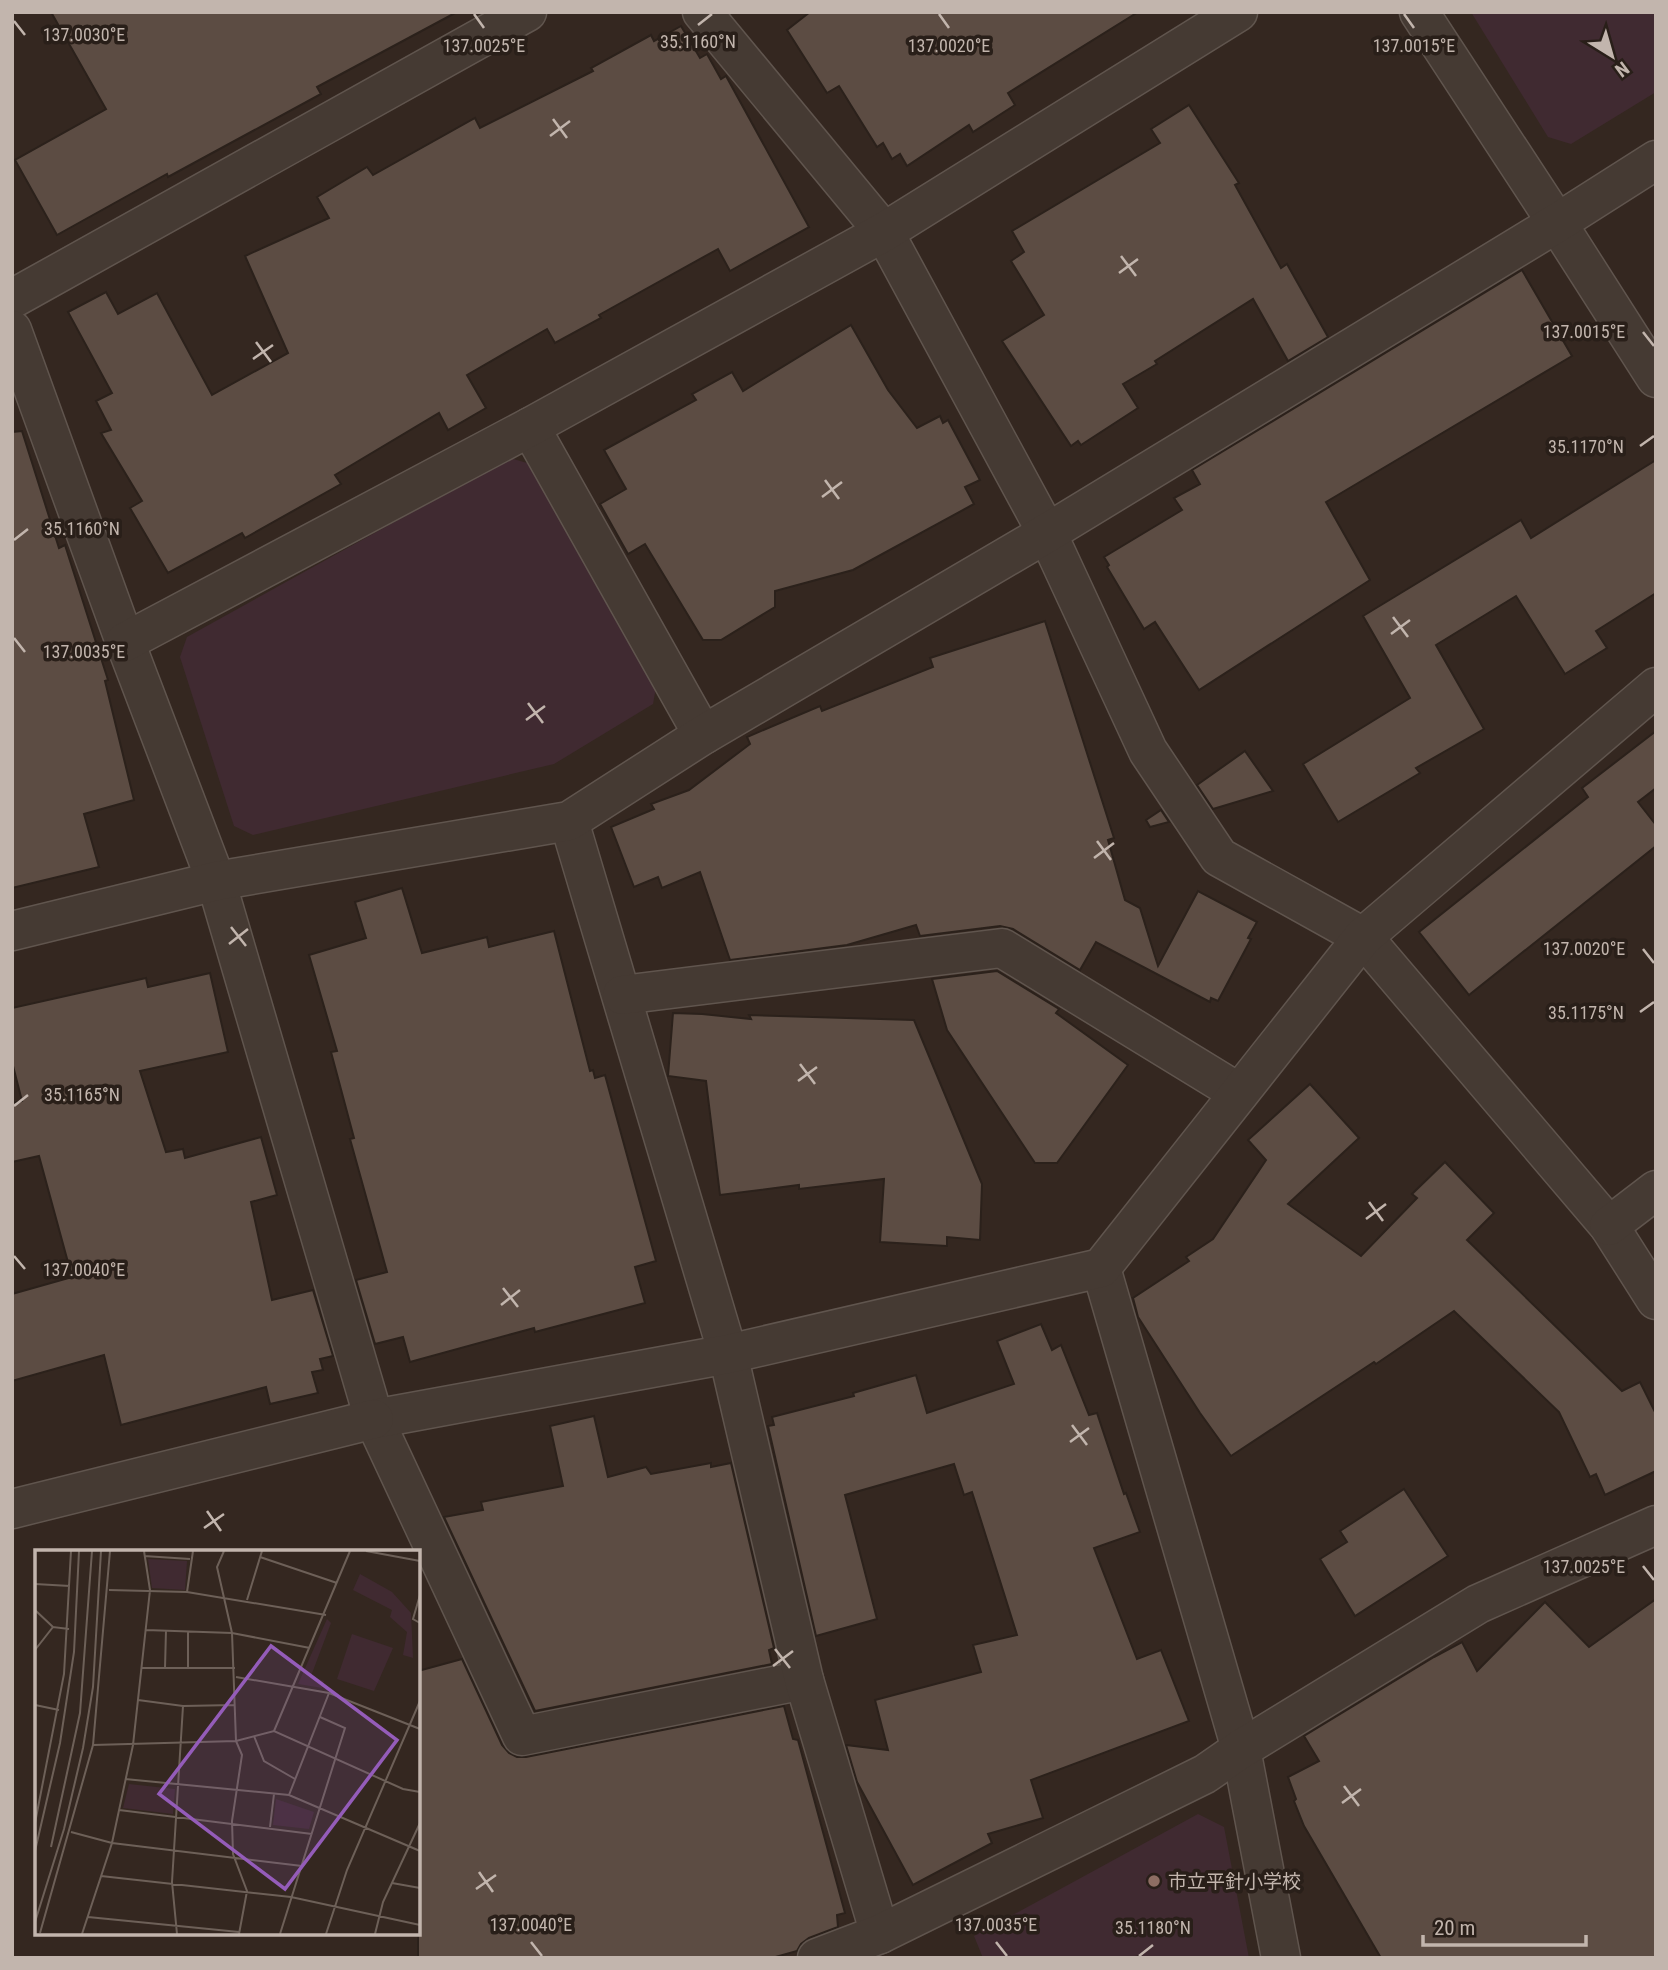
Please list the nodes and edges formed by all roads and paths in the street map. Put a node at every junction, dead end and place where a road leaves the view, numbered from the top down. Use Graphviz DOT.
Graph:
graph roads {
  1 [pos="527,12"];
  2 [pos="702,12"];
  3 [pos="1238,12"];
  4 [pos="1419,12"];
  5 [pos="1656,160"];
  6 [pos="1557,223"];
  7 [pos="884,232"];
  8 [pos="12,299"];
  9 [pos="12,330"];
  10 [pos="1656,378"];
  11 [pos="530,427"];
  12 [pos="1047,533"];
  13 [pos="125,642"];
  14 [pos="1656,687"];
  15 [pos="703,735"];
  16 [pos="569,821"];
  17 [pos="216,881"];
  18 [pos="12,931"];
  19 [pos="1363,937"];
  20 [pos="622,995"];
  21 [pos="1239,1093"];
  22 [pos="1656,1190"];
  23 [pos="1609,1226"];
  24 [pos="1101,1268"];
  25 [pos="1656,1300"];
  26 [pos="728,1354"];
  27 [pos="374,1419"];
  28 [pos="12,1509"];
  29 [pos="1656,1525"];
  30 [pos="804,1680"];
  31 [pos="1241,1749"];
  32 [pos="880,1934"];
  33 [pos="817,1958"];
  34 [pos="1282,1958"];
  1 -- 8 [label="street"];
  2 -- 7 [label="street"];
  3 -- 7 [label="street"];
  4 -- 6 [label="street"];
  5 -- 6 [label="street"];
  6 -- 10 [label="street"];
  6 -- 12 [label="street"];
  7 -- 11 [label="street"];
  7 -- 12 [label="street"];
  9 -- 13 [label="street"];
  11 -- 13 [label="street"];
  11 -- 15 [label="street"];
  12 -- 15 [label="street"];
  12 -- 19 [label="street"];
  13 -- 17 [label="street"];
  14 -- 19 [label="street"];
  15 -- 16 [label="street"];
  16 -- 17 [label="street"];
  16 -- 20 [label="street"];
  17 -- 18 [label="street"];
  17 -- 27 [label="street"];
  19 -- 21 [label="street"];
  19 -- 23 [label="street"];
  20 -- 21 [label="street"];
  20 -- 26 [label="street"];
  21 -- 24 [label="street"];
  22 -- 23 [label="street"];
  23 -- 25 [label="street"];
  24 -- 26 [label="street"];
  24 -- 31 [label="street"];
  26 -- 27 [label="street"];
  26 -- 30 [label="street"];
  27 -- 28 [label="street"];
  27 -- 30 [label="street"];
  29 -- 31 [label="street"];
  30 -- 32 [label="street"];
  31 -- 32 [label="street"];
  31 -- 34 [label="street"];
  32 -- 33 [label="street"];
}
